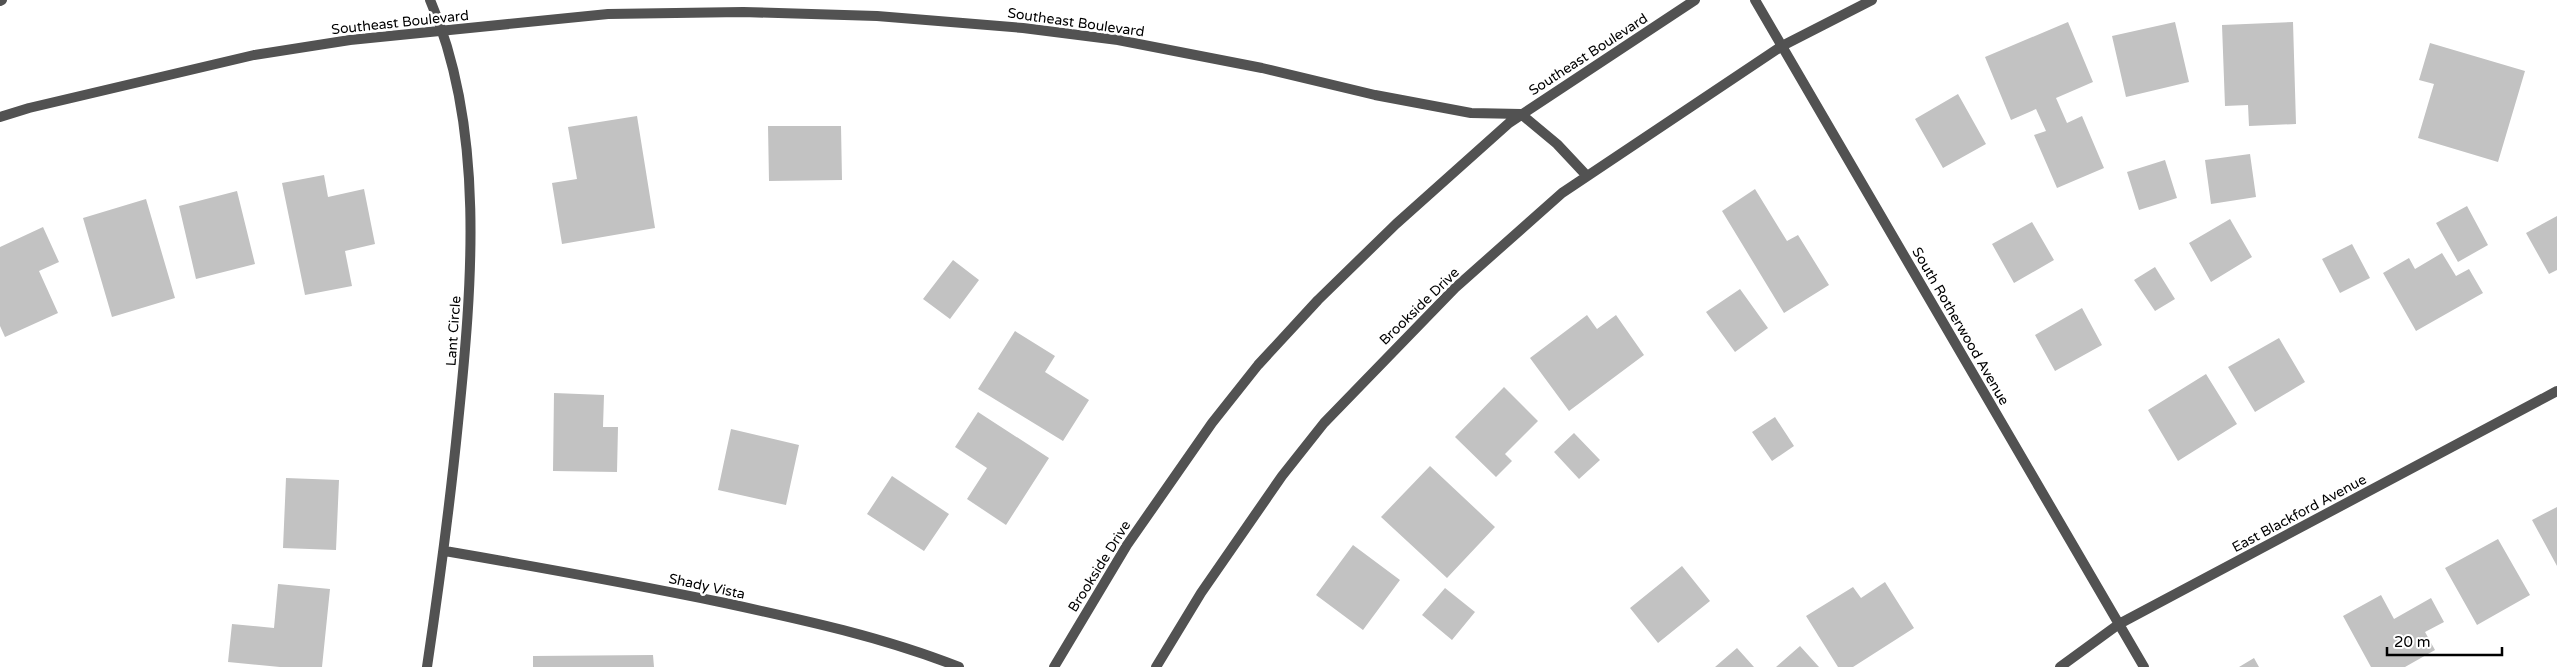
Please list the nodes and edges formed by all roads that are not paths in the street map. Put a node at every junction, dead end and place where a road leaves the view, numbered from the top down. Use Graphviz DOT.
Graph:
graph roads {
  1 [pos="430,0"];
  2 [pos="1695,0"];
  3 [pos="1755,0"];
  4 [pos="1872,0"];
  5 [pos="444,32"];
  6 [pos="1782,46"];
  7 [pos="1521,114"];
  8 [pos="0,117"];
  9 [pos="1588,176"];
  10 [pos="2557,391"];
  11 [pos="445,551"];
  12 [pos="2119,624"];
  13 [pos="427,667"];
  14 [pos="959,667"];
  15 [pos="1054,667"];
  16 [pos="1156,667"];
  17 [pos="2060,667"];
  18 [pos="2144,667"];
  1 -- 5 [label="street, Lant Circle"];
  2 -- 7 [label="street, Southeast Boulevard"];
  3 -- 6 [label="street, South Rotherwood Avenue"];
  4 -- 6 [label="street"];
  5 -- 7 [label="street, Southeast Boulevard"];
  5 -- 8 [label="street, Southeast Boulevard"];
  5 -- 11 [label="street, Lant Circle"];
  6 -- 9 [label="street, Brookside Drive"];
  6 -- 12 [label="street, South Rotherwood Avenue"];
  7 -- 9 [label="street"];
  7 -- 15 [label="street, Brookside Drive"];
  9 -- 16 [label="street, Brookside Drive"];
  10 -- 12 [label="street, East Blackford Avenue"];
  11 -- 13 [label="street, Lant Circle"];
  11 -- 14 [label="street, Shady Vista"];
  12 -- 17 [label="street, East Blackford Avenue"];
  12 -- 18 [label="street, South Rotherwood Avenue"];
}
